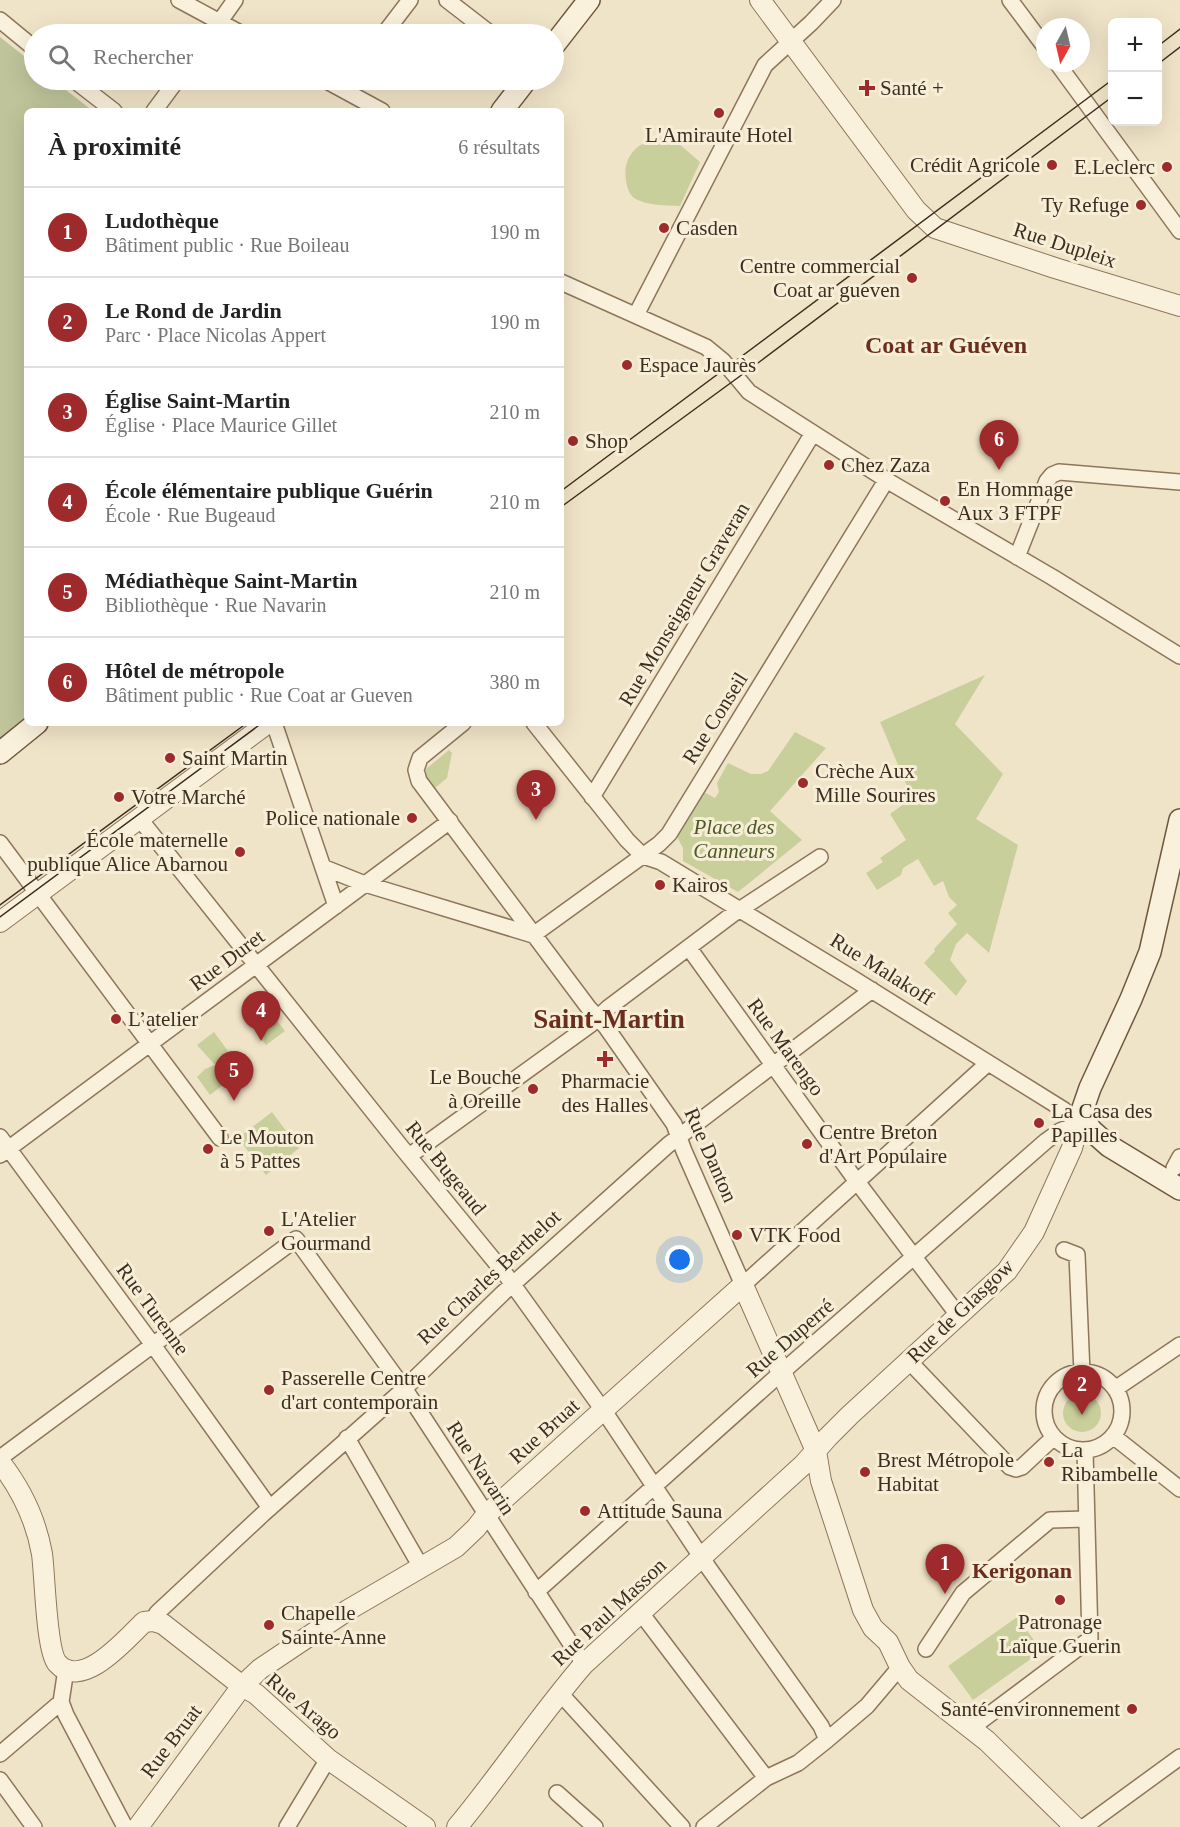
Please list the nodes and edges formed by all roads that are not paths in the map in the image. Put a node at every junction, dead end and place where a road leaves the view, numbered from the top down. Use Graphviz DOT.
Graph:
graph roads {
  1 [pos="179,0"];
  2 [pos="235,0"];
  3 [pos="410,0"];
  4 [pos="447,0"];
  5 [pos="589,0"];
  6 [pos="760,0"];
  7 [pos="833,0"];
  8 [pos="1010,0"];
  9 [pos="0,20"];
  10 [pos="210,24"];
  11 [pos="218,24"];
  12 [pos="392,24"];
  13 [pos="478,24"];
  14 [pos="564,32"];
  15 [pos="1036,35"];
  16 [pos="24,40"];
  17 [pos="791,40"];
  18 [pos="1064,72"];
  19 [pos="87,90"];
  20 [pos="170,90"];
  21 [pos="354,90"];
  22 [pos="518,90"];
  23 [pos="110,108"];
  24 [pos="156,108"];
  25 [pos="378,108"];
  26 [pos="504,108"];
  27 [pos="1180,231"];
  28 [pos="564,283"];
  29 [pos="1180,306"];
  30 [pos="636,315"];
  31 [pos="813,433"];
  32 [pos="887,479"];
  33 [pos="1180,482"];
  34 [pos="1017,558"];
  35 [pos="1180,656"];
  36 [pos="33,726"];
  37 [pos="264,726"];
  38 [pos="275,726"];
  39 [pos="458,726"];
  40 [pos="536,726"];
  41 [pos="0,753"];
  42 [pos="591,797"];
  43 [pos="139,818"];
  44 [pos="1180,820"];
  45 [pos="450,821"];
  46 [pos="0,843"];
  47 [pos="643,856"];
  48 [pos="820,857"];
  49 [pos="1176,859"];
  50 [pos="324,868"];
  51 [pos="365,884"];
  52 [pos="38,893"];
  53 [pos="336,906"];
  54 [pos="740,910"];
  55 [pos="0,922"];
  56 [pos="533,935"];
  57 [pos="688,948"];
  58 [pos="256,965"];
  59 [pos="872,990"];
  60 [pos="598,1017"];
  61 [pos="150,1044"];
  62 [pos="987,1064"];
  63 [pos="772,1065"];
  64 [pos="1083,1123"];
  65 [pos="679,1137"];
  66 [pos="220,1138"];
  67 [pos="3,1147"];
  68 [pos="409,1156"];
  69 [pos="1179,1172"];
  70 [pos="857,1182"];
  71 [pos="1064,1250"];
  72 [pos="914,1258"];
  73 [pos="513,1285"];
  74 [pos="743,1285"];
  75 [pos="958,1315"];
  76 [pos="153,1345"];
  77 [pos="1180,1345"];
  78 [pos="908,1360"];
  79 [pos="783,1372"];
  80 [pos="1082,1373"];
  81 [pos="404,1389"];
  82 [pos="1115,1389"];
  83 [pos="603,1410"];
  84 [pos="1113,1436"];
  85 [pos="1054,1437"];
  86 [pos="348,1438"];
  87 [pos="1085,1450"];
  88 [pos="816,1451"];
  89 [pos="0,1460"];
  90 [pos="654,1487"];
  91 [pos="1180,1489"];
  92 [pos="270,1508"];
  93 [pos="487,1514"];
  94 [pos="1086,1519"];
  95 [pos="702,1558"];
  96 [pos="422,1567"];
  97 [pos="536,1592"];
  98 [pos="641,1613"];
  99 [pos="153,1622"];
  100 [pos="926,1649"];
  101 [pos="584,1664"];
  102 [pos="900,1667"];
  103 [pos="66,1669"];
  104 [pos="242,1686"];
  105 [pos="559,1692"];
  106 [pos="61,1702"];
  107 [pos="970,1729"];
  108 [pos="827,1740"];
  109 [pos="0,1754"];
  110 [pos="1180,1757"];
  111 [pos="328,1759"];
  112 [pos="766,1778"];
  113 [pos="0,1780"];
  114 [pos="557,1793"];
  115 [pos="34,1827"];
  116 [pos="125,1827"];
  117 [pos="138,1827"];
  118 [pos="287,1827"];
  119 [pos="425,1827"];
  120 [pos="457,1827"];
  121 [pos="595,1827"];
  122 [pos="682,1827"];
  123 [pos="704,1827"];
  124 [pos="1075,1827"];
  125 [pos="1084,1827"];
  1 -- 10 [label="street"];
  2 -- 11 [label="street"];
  3 -- 12 [label="street"];
  4 -- 13 [label="street"];
  5 -- 14 [label="main road"];
  6 -- 17 [label="street"];
  7 -- 17 [label="street"];
  8 -- 15 [label="street"];
  9 -- 16 [label="street"];
  17 -- 29 [label="street, Rue Dupleix"];
  17 -- 30 [label="street"];
  18 -- 27 [label="street"];
  19 -- 23 [label="street"];
  20 -- 24 [label="street"];
  21 -- 25 [label="street"];
  22 -- 26 [label="main road"];
  28 -- 30 [label="street"];
  30 -- 31 [label="street"];
  31 -- 32 [label="street"];
  31 -- 42 [label="street, Rue Monseigneur Graveran"];
  32 -- 34 [label="street"];
  32 -- 47 [label="street, Rue Conseil"];
  33 -- 34 [label="street"];
  34 -- 35 [label="street"];
  36 -- 41 [label="main road"];
  37 -- 43 [label="street"];
  38 -- 50 [label="street"];
  39 -- 45 [label="street, Rue Danton"];
  40 -- 42 [label="street"];
  42 -- 47 [label="street"];
  43 -- 52 [label="street"];
  43 -- 58 [label="street, Rue Bugeaud"];
  44 -- 49 [label="main road, Rue de Glasgow"];
  45 -- 51 [label="street, Rue Duret"];
  45 -- 56 [label="street, Rue Danton"];
  46 -- 52 [label="street"];
  47 -- 54 [label="street, Rue Malakoff"];
  47 -- 56 [label="street, Rue Conseil"];
  48 -- 54 [label="street"];
  49 -- 64 [label="main road, Rue de Glasgow"];
  50 -- 51 [label="street"];
  50 -- 53 [label="street"];
  51 -- 53 [label="street, Rue Duret"];
  51 -- 56 [label="street"];
  52 -- 55 [label="street"];
  52 -- 61 [label="street"];
  53 -- 58 [label="street, Rue Duret"];
  54 -- 57 [label="street"];
  54 -- 59 [label="street, Rue Malakoff"];
  56 -- 60 [label="street, Rue Danton"];
  57 -- 60 [label="street"];
  57 -- 63 [label="street, Rue Marengo"];
  58 -- 61 [label="street, Rue Duret"];
  58 -- 68 [label="street, Rue Bugeaud"];
  59 -- 62 [label="street, Rue Malakoff"];
  59 -- 63 [label="street, Rue Charles Berthelot"];
  60 -- 65 [label="street, Rue Danton"];
  60 -- 68 [label="street"];
  61 -- 66 [label="street"];
  61 -- 67 [label="street, Rue Duret"];
  62 -- 64 [label="street, Rue Malakoff"];
  62 -- 70 [label="street, Rue Bruat"];
  63 -- 65 [label="street, Rue Charles Berthelot"];
  63 -- 70 [label="street, Rue Marengo"];
  64 -- 69 [label="main road"];
  64 -- 72 [label="street, Rue Duperré"];
  64 -- 75 [label="street, Rue de Glasgow"];
  65 -- 73 [label="street, Rue Charles Berthelot"];
  65 -- 74 [label="street, Rue Danton"];
  67 -- 76 [label="street, Rue Turenne"];
  68 -- 73 [label="street, Rue Bugeaud"];
  70 -- 72 [label="street, Rue Marengo"];
  70 -- 74 [label="street, Rue Bruat"];
  71 -- 80 [label="street"];
  72 -- 75 [label="street, Rue Marengo"];
  72 -- 79 [label="street, Rue Duperré"];
  73 -- 81 [label="street, Rue Charles Berthelot"];
  73 -- 83 [label="street, Rue Bugeaud"];
  74 -- 79 [label="street, Rue Danton"];
  74 -- 83 [label="street, Rue Bruat"];
  75 -- 78 [label="street, Rue de Glasgow"];
  76 -- 81 [label="street, Rue Navarin"];
  76 -- 89 [label="street"];
  76 -- 92 [label="street, Rue Turenne"];
  77 -- 82 [label="street"];
  78 -- 85 [label="street"];
  78 -- 88 [label="street, Rue de Glasgow"];
  79 -- 88 [label="street, Rue Danton"];
  79 -- 90 [label="street, Rue Duperré"];
  80 -- 82 [label="street"];
  80 -- 85 [label="street"];
  81 -- 86 [label="street, Rue Charles Berthelot"];
  81 -- 93 [label="street, Rue Navarin"];
  82 -- 84 [label="street"];
  83 -- 90 [label="street, Rue Bugeaud"];
  83 -- 93 [label="street, Rue Bruat"];
  84 -- 87 [label="street"];
  84 -- 91 [label="street"];
  85 -- 87 [label="street"];
  86 -- 92 [label="street, Rue Charles Berthelot"];
  86 -- 96 [label="street"];
  87 -- 94 [label="street"];
  88 -- 95 [label="street, Rue Paul Masson"];
  88 -- 102 [label="street, Rue Danton"];
  89 -- 103 [label="street"];
  90 -- 95 [label="street, Rue Bugeaud"];
  90 -- 97 [label="street, Rue Duperré"];
  92 -- 99 [label="street, Rue Charles Berthelot"];
  93 -- 96 [label="street, Rue Bruat"];
  93 -- 97 [label="street, Rue Navarin"];
  94 -- 100 [label="street"];
  94 -- 107 [label="street"];
  95 -- 98 [label="street, Rue Paul Masson"];
  95 -- 108 [label="street, Rue Bugeaud"];
  96 -- 104 [label="street, Rue Bruat"];
  97 -- 101 [label="street, Rue Navarin"];
  98 -- 101 [label="street, Rue Paul Masson"];
  98 -- 112 [label="street"];
  99 -- 103 [label="street, Rue Charles Berthelot"];
  99 -- 104 [label="street, Rue Arago"];
  101 -- 105 [label="street, Rue Paul Masson"];
  102 -- 107 [label="street, Rue Danton"];
  102 -- 108 [label="street"];
  103 -- 106 [label="street"];
  104 -- 111 [label="street, Rue Arago"];
  104 -- 117 [label="street, Rue Bruat"];
  105 -- 120 [label="street, Rue Paul Masson"];
  105 -- 122 [label="street"];
  106 -- 109 [label="street"];
  106 -- 116 [label="street"];
  107 -- 124 [label="street, Rue Danton"];
  108 -- 112 [label="street"];
  110 -- 125 [label="street"];
  111 -- 118 [label="street"];
  111 -- 119 [label="street, Rue Arago"];
  112 -- 123 [label="street"];
  113 -- 115 [label="street"];
  114 -- 121 [label="street"];
}
